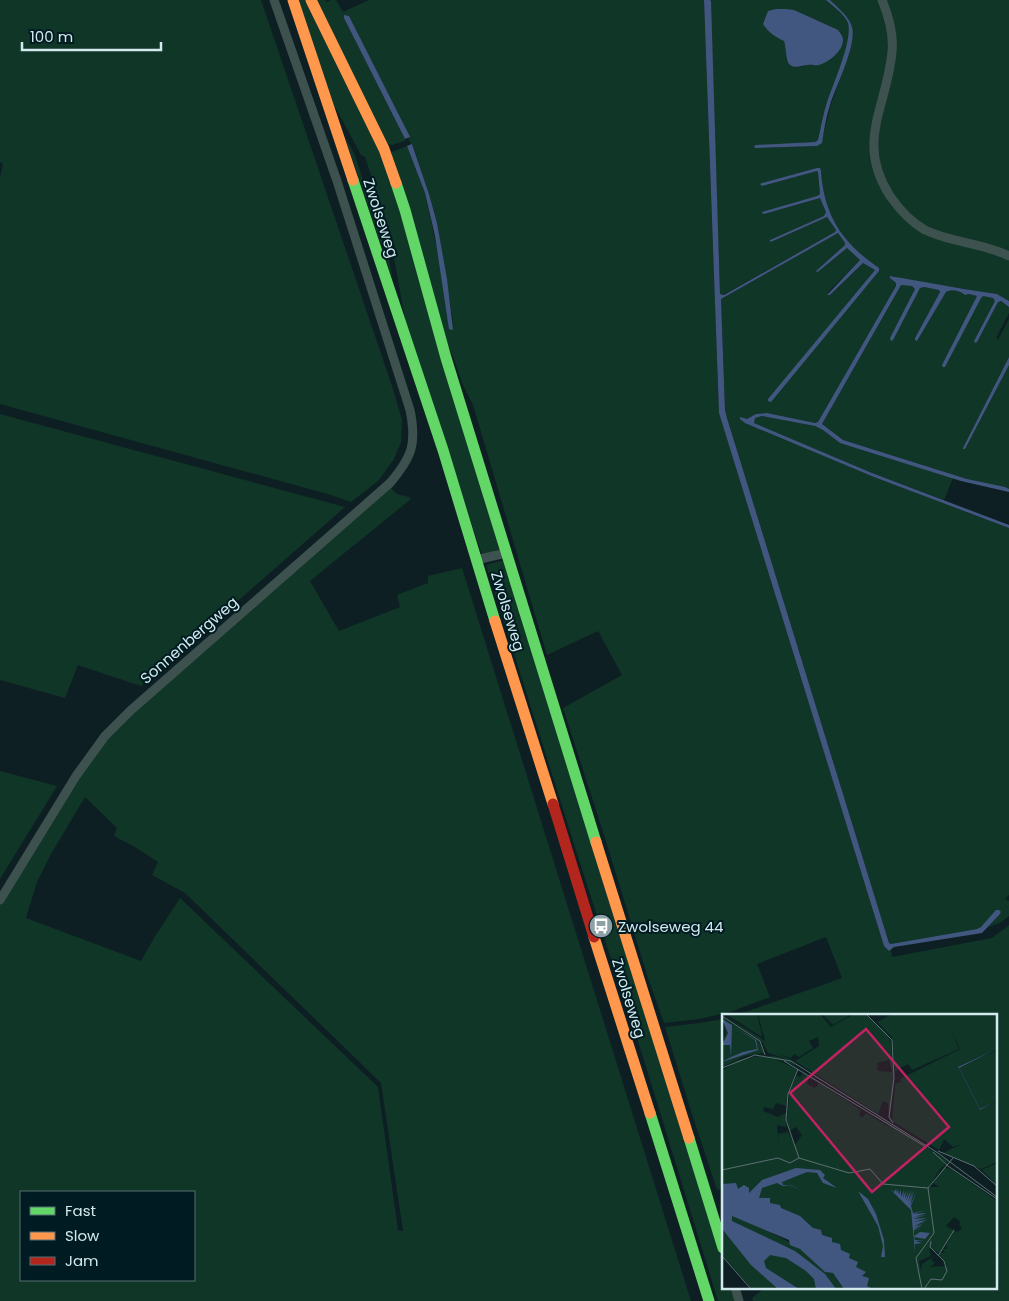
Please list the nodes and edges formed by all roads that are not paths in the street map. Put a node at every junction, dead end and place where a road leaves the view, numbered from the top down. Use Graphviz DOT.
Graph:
graph roads {
  1 [pos="274,0"];
  2 [pos="293,0"];
  3 [pos="311,0"];
  4 [pos="882,0"];
  5 [pos="1009,256"];
  6 [pos="413,423"];
  7 [pos="506,553"];
  8 [pos="476,560"];
  9 [pos="0,900"];
  10 [pos="722,1245"];
  11 [pos="735,1288"];
  12 [pos="709,1301"];
  13 [pos="739,1301"];
  1 -- 6 [label="street, Zwolseweg"];
  2 -- 8 [label="main road, Zwolseweg"];
  3 -- 7 [label="main road, Zwolseweg"];
  4 -- 5 [label="street"];
  6 -- 9 [label="street, Sonnenbergweg"];
  7 -- 8 [label="street, Zwolseweg"];
  7 -- 10 [label="main road, Zwolseweg"];
  8 -- 12 [label="main road, Zwolseweg"];
  11 -- 13 [label="street"];
}
